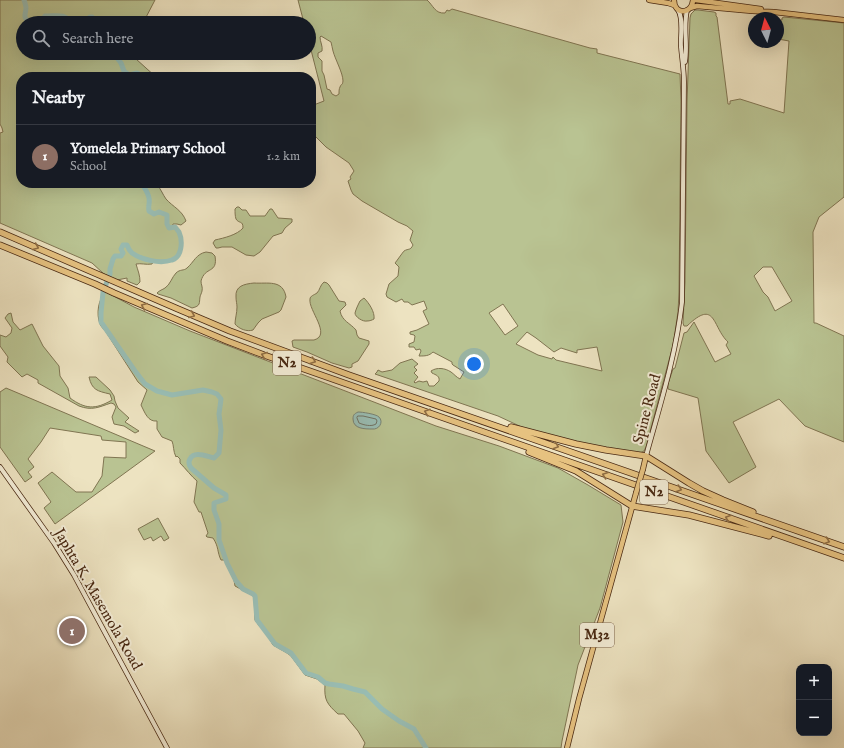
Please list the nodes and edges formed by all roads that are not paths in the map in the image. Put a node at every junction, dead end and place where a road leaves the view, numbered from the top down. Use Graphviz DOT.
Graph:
graph roads {
  1 [pos="649,0"];
  2 [pos="692,0"];
  3 [pos="696,0"];
  4 [pos="674,2"];
  5 [pos="689,9"];
  6 [pos="678,10"];
  7 [pos="774,12"];
  8 [pos="784,13"];
  9 [pos="844,20"];
  10 [pos="684,67"];
  11 [pos="0,232"];
  12 [pos="0,245"];
  13 [pos="466,415"];
  14 [pos="463,425"];
  15 [pos="646,456"];
  16 [pos="0,467"];
  17 [pos="632,506"];
  18 [pos="810,536"];
  19 [pos="798,542"];
  20 [pos="844,547"];
  21 [pos="844,558"];
  22 [pos="167,748"];
  23 [pos="567,748"];
  1 -- 4 [label="main road"];
  2 -- 5 [label="main road, Spine Road"];
  3 -- 7 [label="main road"];
  4 -- 6 [label="main road, Spine Road"];
  5 -- 6 [label="main road"];
  5 -- 7 [label="main road"];
  5 -- 10 [label="main road, Spine Road / M32"];
  6 -- 10 [label="main road, Spine Road / M32"];
  8 -- 9 [label="main road"];
  10 -- 15 [label="main road, Spine Road / M32"];
  11 -- 13 [label="highway, N2, one-way"];
  14 -- 12 [label="highway, N2, one-way"];
  13 -- 15 [label="highway"];
  13 -- 18 [label="highway, N2, one-way"];
  14 -- 17 [label="highway"];
  19 -- 14 [label="highway, N2, one-way"];
  15 -- 17 [label="main road, Spine Road / M32, bridge"];
  15 -- 18 [label="highway"];
  16 -- 22 [label="main road, Japhta K. Masemola Road"];
  17 -- 19 [label="highway"];
  17 -- 23 [label="main road, Spine Road / M32"];
  18 -- 20 [label="highway, N2, one-way"];
  19 -- 21 [label="highway, N2"];
}
